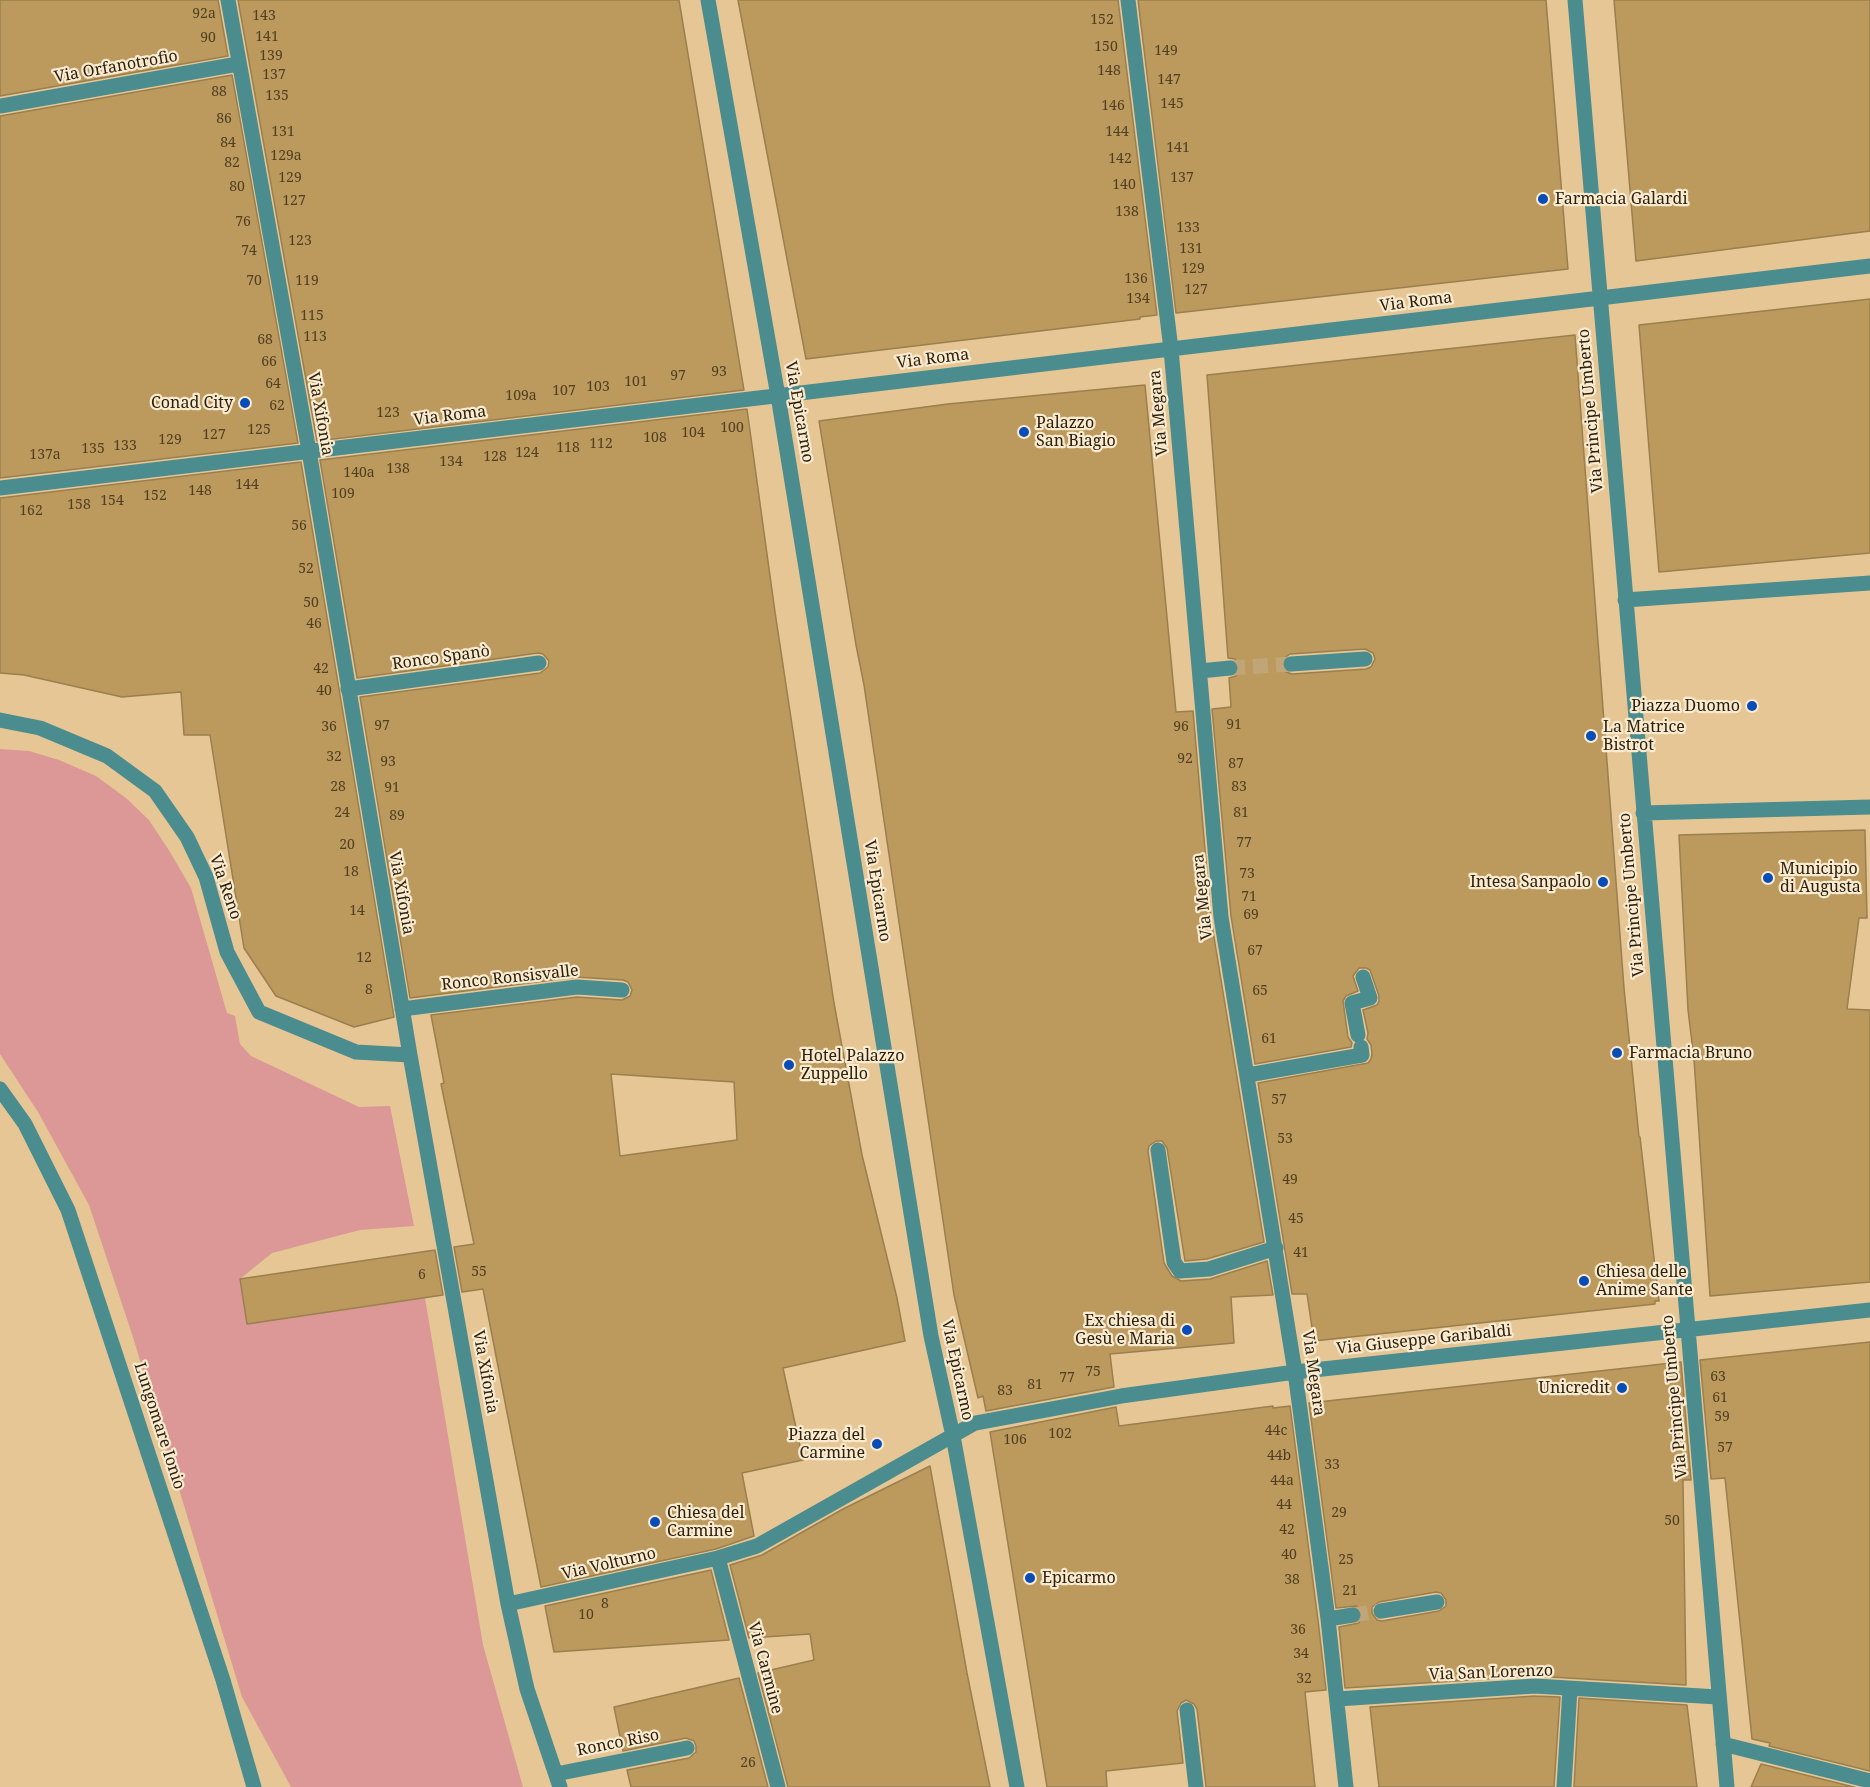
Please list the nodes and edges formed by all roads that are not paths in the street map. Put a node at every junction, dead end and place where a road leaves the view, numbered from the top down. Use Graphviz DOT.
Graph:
graph roads {
  1 [pos="228,0"];
  2 [pos="708,0"];
  3 [pos="1128,0"];
  4 [pos="1575,0"];
  5 [pos="238,64"];
  6 [pos="0,106"];
  7 [pos="1870,266"];
  8 [pos="1600,298"];
  9 [pos="1172,349"];
  10 [pos="778,396"];
  11 [pos="309,451"];
  12 [pos="0,488"];
  13 [pos="1870,583"];
  14 [pos="1625,600"];
  15 [pos="1365,658"];
  16 [pos="539,663"];
  17 [pos="1291,664"];
  18 [pos="1230,668"];
  19 [pos="1200,671"];
  20 [pos="348,689"];
  21 [pos="0,720"];
  22 [pos="1870,807"];
  23 [pos="1644,813"];
  24 [pos="1363,977"];
  25 [pos="622,990"];
  26 [pos="402,1009"];
  27 [pos="410,1055"];
  28 [pos="1248,1075"];
  29 [pos="0,1089"];
  30 [pos="1158,1150"];
  31 [pos="1276,1248"];
  32 [pos="1870,1310"];
  33 [pos="1687,1329"];
  34 [pos="1295,1372"];
  35 [pos="953,1436"];
  36 [pos="718,1558"];
  37 [pos="1437,1602"];
  38 [pos="508,1604"];
  39 [pos="1381,1611"];
  40 [pos="1353,1615"];
  41 [pos="1328,1619"];
  42 [pos="1570,1689"];
  43 [pos="1718,1697"];
  44 [pos="1337,1699"];
  45 [pos="1187,1710"];
  46 [pos="1723,1744"];
  47 [pos="687,1748"];
  48 [pos="558,1780"];
  49 [pos="1870,1781"];
  50 [pos="254,1787"];
  51 [pos="778,1787"];
  52 [pos="1017,1787"];
  53 [pos="1196,1787"];
  54 [pos="1346,1787"];
  55 [pos="1564,1787"];
  56 [pos="1727,1787"];
  1 -- 5 [label="street, Via Xifonia"];
  2 -- 10 [label="street, Via Epicarmo"];
  3 -- 9 [label="street, Via Megara"];
  4 -- 8 [label="street, Via Principe Umberto"];
  5 -- 6 [label="street, Via Orfanotrofio"];
  5 -- 11 [label="street, Via Xifonia"];
  7 -- 8 [label="street, Via Roma"];
  8 -- 9 [label="street, Via Roma"];
  8 -- 14 [label="street, Via Principe Umberto"];
  9 -- 10 [label="street, Via Roma"];
  9 -- 19 [label="street, Via Megara"];
  10 -- 11 [label="street, Via Roma"];
  10 -- 35 [label="street, Via Epicarmo"];
  11 -- 12 [label="street, Via Roma"];
  11 -- 20 [label="street, Via Xifonia"];
  13 -- 14 [label="street"];
  14 -- 23 [label="street, Via Principe Umberto"];
  15 -- 17 [label="street"];
  16 -- 20 [label="street, Ronco Spanò"];
  18 -- 19 [label="street"];
  19 -- 28 [label="street, Via Megara"];
  20 -- 26 [label="street, Via Xifonia"];
  21 -- 27 [label="street, Via Reno"];
  22 -- 23 [label="street"];
  23 -- 33 [label="street, Via Principe Umberto"];
  24 -- 28 [label="street"];
  25 -- 26 [label="street, Ronco Ronsisvalle"];
  26 -- 27 [label="street, Via Xifonia"];
  27 -- 38 [label="street, Via Xifonia"];
  28 -- 31 [label="street, Via Megara"];
  29 -- 50 [label="street, Lungomare Ionio"];
  30 -- 31 [label="street"];
  31 -- 34 [label="street, Via Megara"];
  32 -- 33 [label="street, Via Giuseppe Garibaldi"];
  33 -- 34 [label="street, Via Giuseppe Garibaldi"];
  33 -- 43 [label="street, Via Principe Umberto"];
  34 -- 35 [label="street, Via Giuseppe Garibaldi"];
  34 -- 41 [label="street, Via Megara"];
  35 -- 36 [label="street, Via Volturno"];
  35 -- 52 [label="street, Via Epicarmo"];
  36 -- 38 [label="street, Via Volturno"];
  36 -- 51 [label="street, Via Carmine"];
  37 -- 39 [label="street"];
  38 -- 48 [label="street, Via Xifonia"];
  40 -- 41 [label="street"];
  41 -- 44 [label="street, Via Megara"];
  42 -- 43 [label="street, Via San Lorenzo"];
  42 -- 44 [label="street, Via San Lorenzo"];
  42 -- 55 [label="street"];
  43 -- 46 [label="street, Via Principe Umberto"];
  44 -- 54 [label="street, Via Megara"];
  45 -- 53 [label="street"];
  46 -- 49 [label="street"];
  46 -- 56 [label="street, Via Principe Umberto"];
  47 -- 48 [label="street, Ronco Riso"];
}
